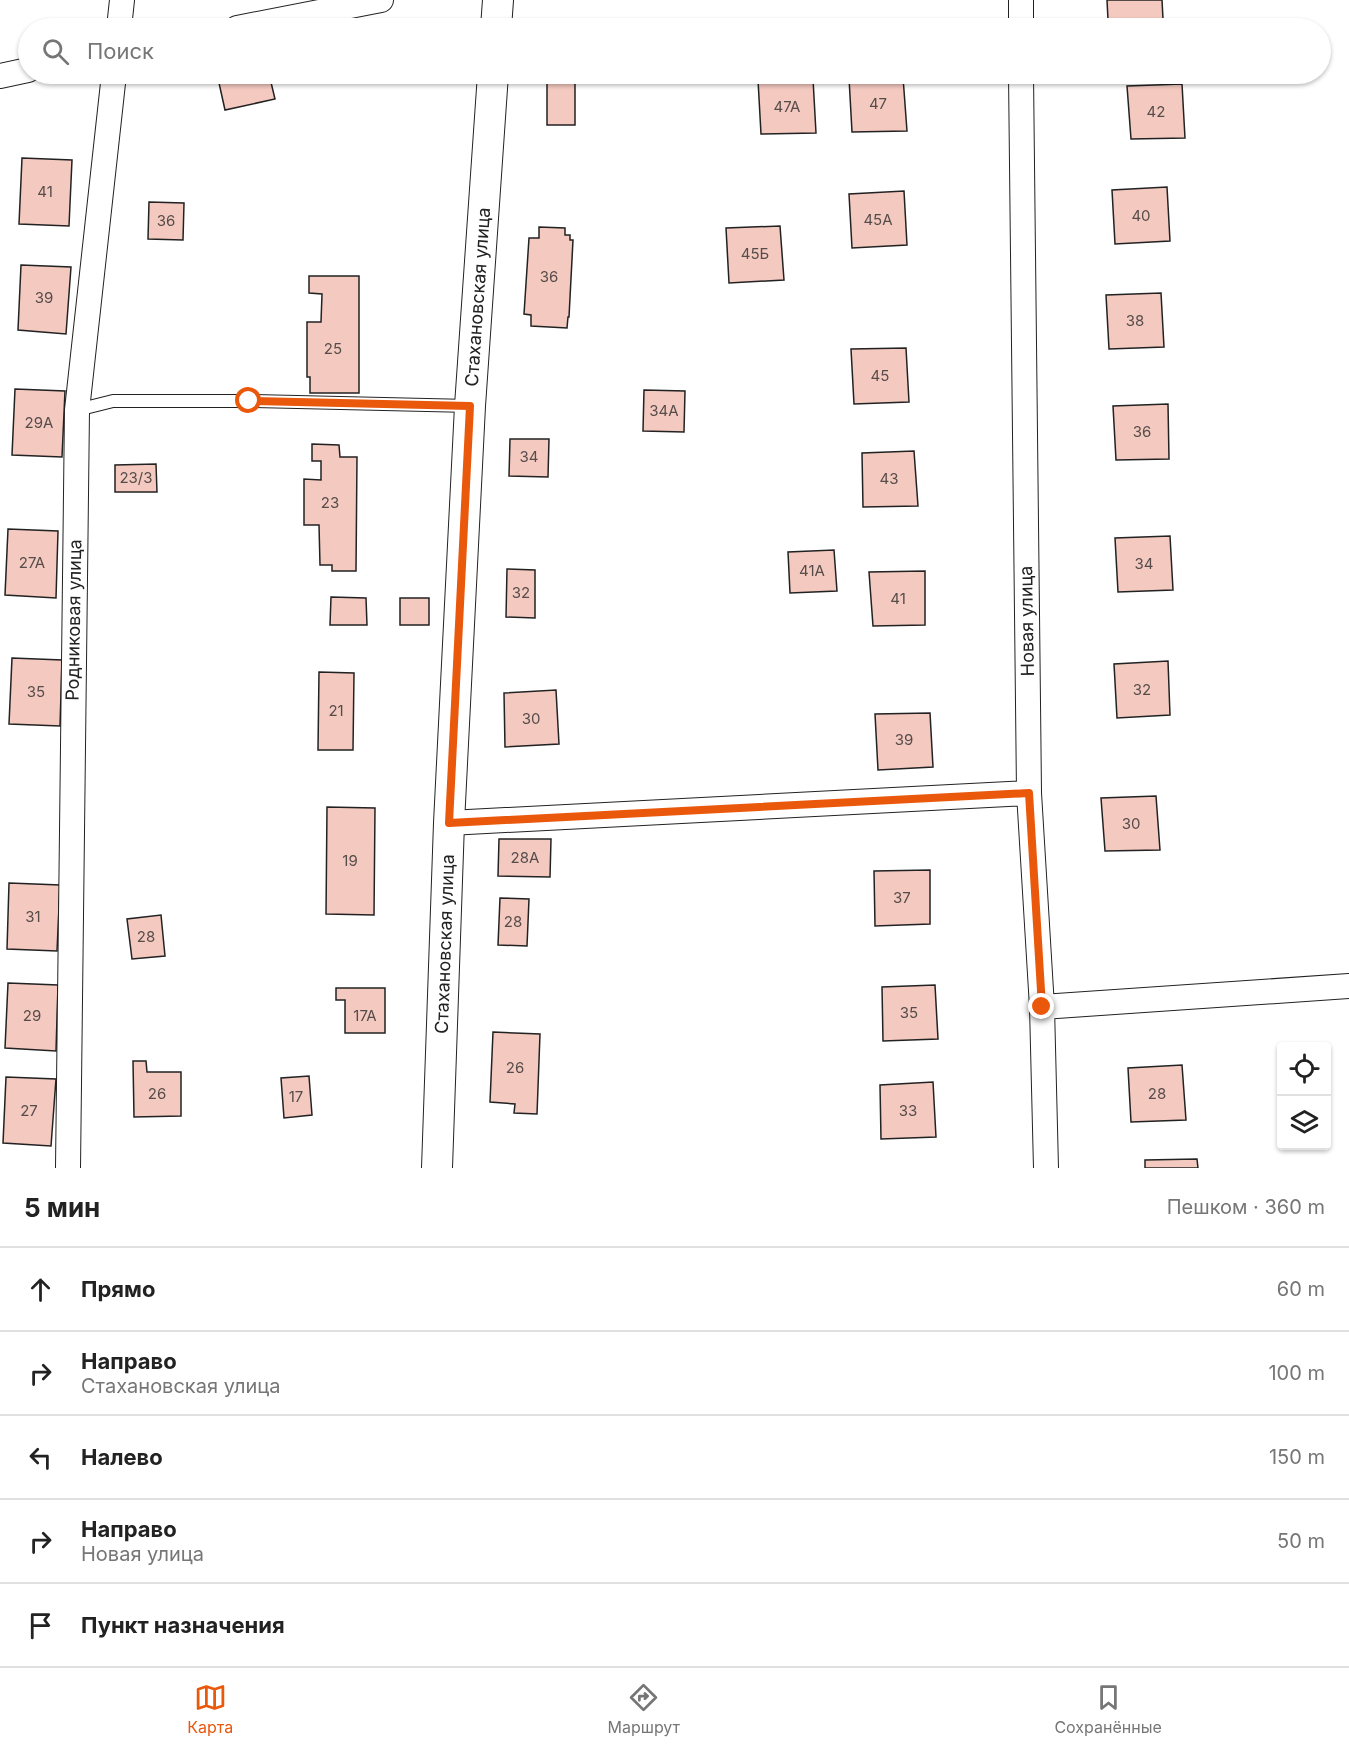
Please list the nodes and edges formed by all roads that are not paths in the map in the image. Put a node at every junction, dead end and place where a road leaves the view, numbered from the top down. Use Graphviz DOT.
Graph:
graph roads {
  1 [pos="122,0"];
  2 [pos="381,0"];
  3 [pos="498,0"];
  4 [pos="1021,0"];
  5 [pos="120,18"];
  6 [pos="288,18"];
  7 [pos="497,18"];
  8 [pos="1021,18"];
  9 [pos="18,72"];
  10 [pos="0,76"];
  11 [pos="113,84"];
  12 [pos="492,84"];
  13 [pos="1022,84"];
  14 [pos="470,406"];
  15 [pos="77,410"];
  16 [pos="1029,793"];
  17 [pos="449,823"];
  18 [pos="1349,986"];
  19 [pos="1042,1007"];
  20 [pos="68,1168"];
  21 [pos="436,1168"];
  22 [pos="1046,1168"];
  1 -- 5 [label="street"];
  2 -- 6 [label="street"];
  3 -- 7 [label="street"];
  4 -- 8 [label="street"];
  9 -- 10 [label="street"];
  11 -- 15 [label="street, Родниковая улица"];
  12 -- 14 [label="street, Стахановская улица"];
  13 -- 16 [label="street, Новая улица"];
  14 -- 15 [label="lane"];
  14 -- 17 [label="street, Стахановская улица"];
  15 -- 20 [label="street, Родниковая улица"];
  16 -- 17 [label="street"];
  16 -- 19 [label="street, Новая улица"];
  17 -- 21 [label="street, Стахановская улица"];
  18 -- 19 [label="street"];
  19 -- 22 [label="street, Новая улица"];
}
